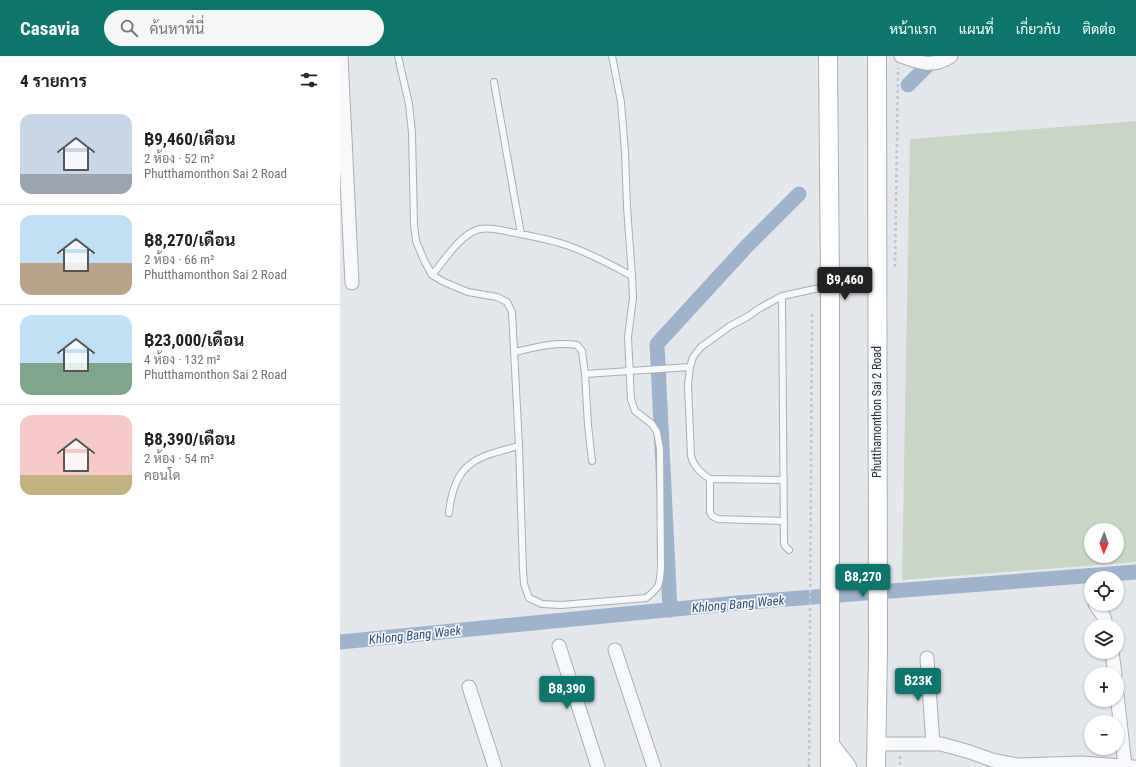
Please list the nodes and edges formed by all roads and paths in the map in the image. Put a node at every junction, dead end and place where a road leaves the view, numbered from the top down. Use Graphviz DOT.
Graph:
graph roads {
  1 [pos="341,56"];
  2 [pos="398,56"];
  3 [pos="612,56"];
  4 [pos="828,56"];
  5 [pos="877,56"];
  6 [pos="901,56"];
  7 [pos="951,56"];
  8 [pos="494,82"];
  9 [pos="522,234"];
  10 [pos="432,275"];
  11 [pos="632,276"];
  12 [pos="352,283"];
  13 [pos="830,286"];
  14 [pos="782,296"];
  15 [pos="515,352"];
  16 [pos="690,367"];
  17 [pos="629,371"];
  18 [pos="585,374"];
  19 [pos="519,446"];
  20 [pos="592,461"];
  21 [pos="710,479"];
  22 [pos="784,480"];
  23 [pos="449,513"];
  24 [pos="784,521"];
  25 [pos="811,543"];
  26 [pos="789,550"];
  27 [pos="559,646"];
  28 [pos="615,650"];
  29 [pos="927,658"];
  30 [pos="469,687"];
  31 [pos="1119,707"];
  32 [pos="933,744"];
  33 [pos="830,745"];
  34 [pos="876,754"];
  35 [pos="495,767"];
  36 [pos="598,767"];
  37 [pos="654,767"];
  38 [pos="809,767"];
  39 [pos="830,767"];
  40 [pos="847,767"];
  41 [pos="869,767"];
  42 [pos="1130,767"];
  1 -- 12 [label="street"];
  2 -- 10 [label="lane"];
  3 -- 11 [label="lane"];
  4 -- 13 [label="main road"];
  5 -- 34 [label="main road, Phutthamonthon Sai 2 Road"];
  6 -- 7 [label="street"];
  8 -- 9 [label="lane"];
  9 -- 10 [label="lane"];
  9 -- 11 [label="lane"];
  10 -- 15 [label="lane"];
  11 -- 17 [label="lane"];
  13 -- 14 [label="lane"];
  13 -- 33 [label="main road"];
  14 -- 16 [label="lane"];
  14 -- 22 [label="lane"];
  15 -- 18 [label="lane"];
  15 -- 19 [label="lane"];
  16 -- 17 [label="lane"];
  16 -- 21 [label="lane"];
  17 -- 18 [label="lane"];
  17 -- 19 [label="lane"];
  18 -- 20 [label="lane"];
  19 -- 23 [label="lane"];
  21 -- 22 [label="lane"];
  21 -- 24 [label="lane"];
  22 -- 24 [label="lane"];
  24 -- 26 [label="lane"];
  25 -- 38 [label="path"];
  27 -- 36 [label="street"];
  28 -- 37 [label="street"];
  29 -- 32 [label="street"];
  30 -- 35 [label="street"];
  31 -- 42 [label="street"];
  32 -- 34 [label="street"];
  32 -- 42 [label="street"];
  33 -- 39 [label="main road"];
  33 -- 40 [label="main road"];
  34 -- 41 [label="main road"];
}
